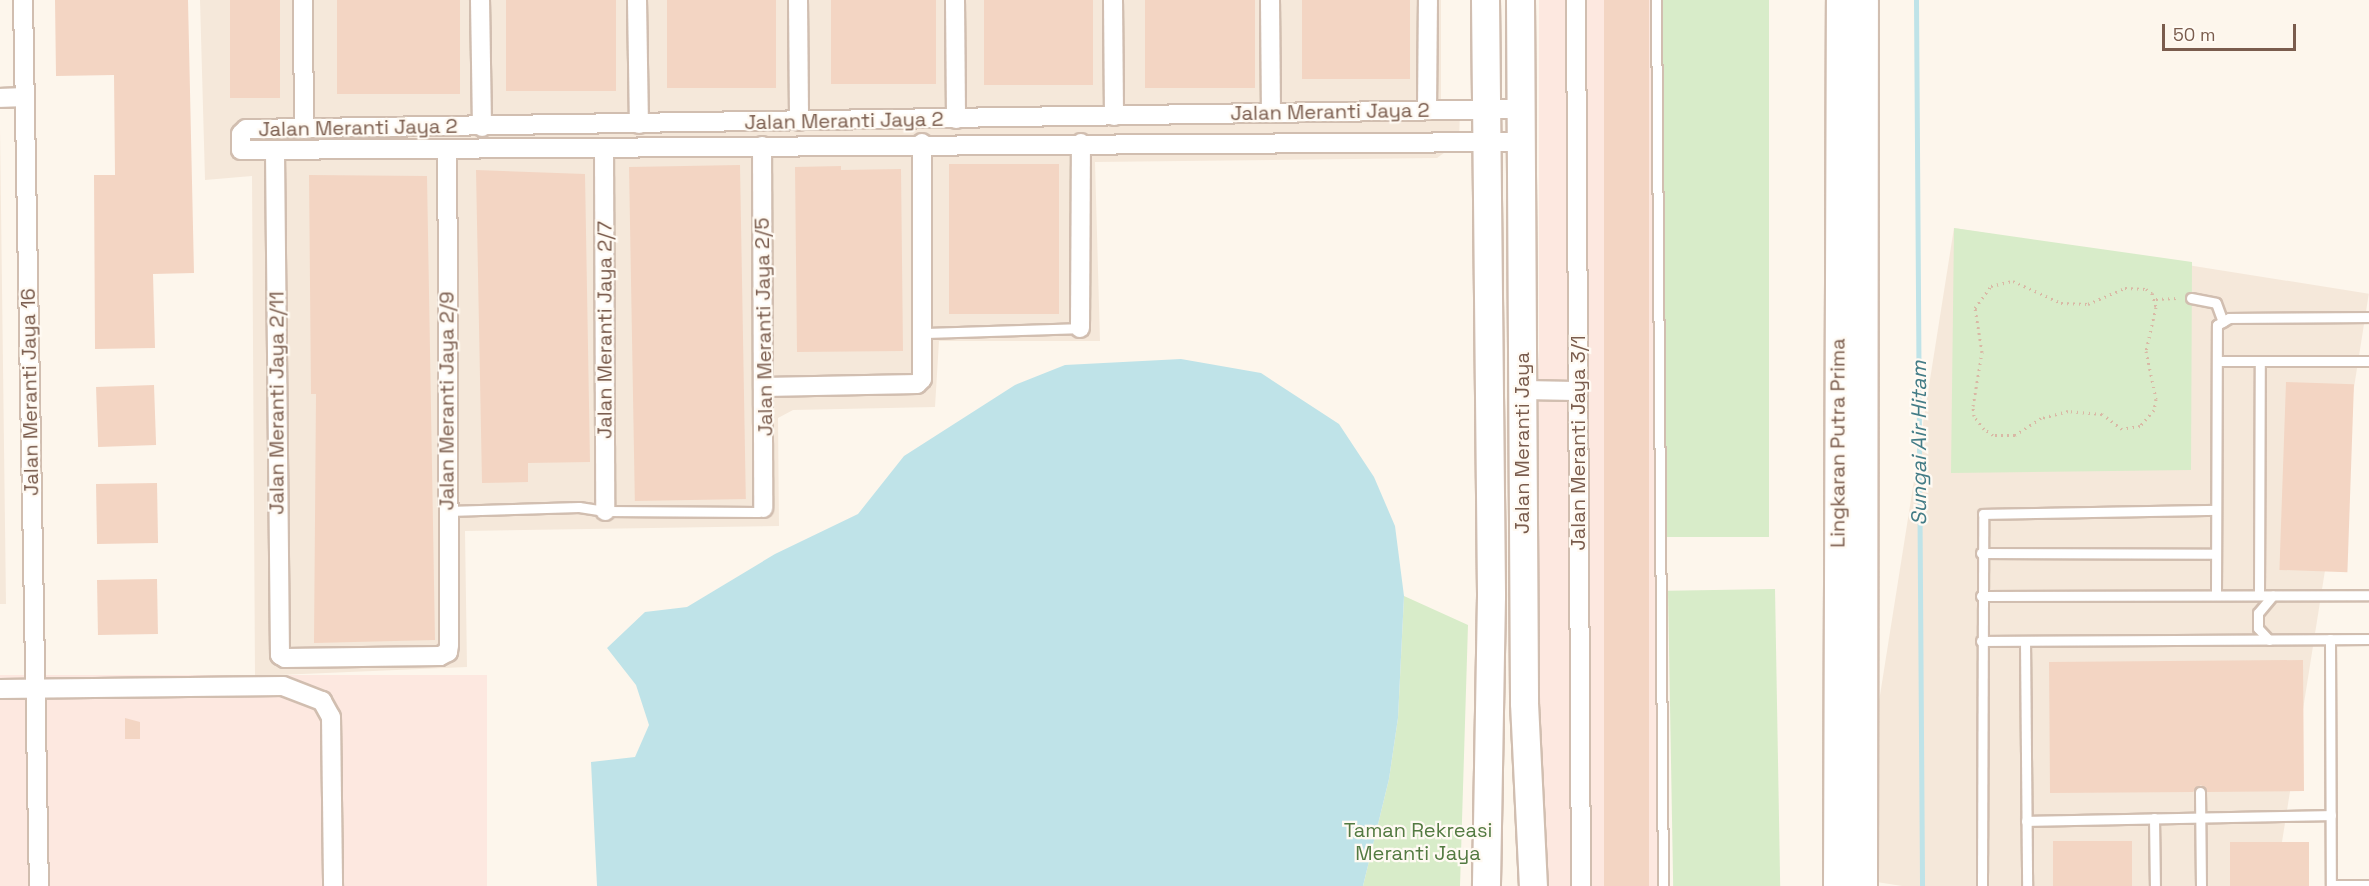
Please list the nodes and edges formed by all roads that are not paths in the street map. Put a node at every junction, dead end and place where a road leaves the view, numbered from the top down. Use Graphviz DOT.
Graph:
graph roads {
  1 [pos="23,0"];
  2 [pos="303,0"];
  3 [pos="480,0"];
  4 [pos="637,0"];
  5 [pos="798,0"];
  6 [pos="955,0"];
  7 [pos="1113,0"];
  8 [pos="1270,0"];
  9 [pos="1428,0"];
  10 [pos="1485,0"];
  11 [pos="1520,0"];
  12 [pos="1576,0"];
  13 [pos="1656,0"];
  14 [pos="1840,0"];
  15 [pos="1864,0"];
  16 [pos="24,97"];
  17 [pos="0,98"];
  18 [pos="1520,109"];
  19 [pos="1427,110"];
  20 [pos="1486,110"];
  21 [pos="1335,112"];
  22 [pos="1271,113"];
  23 [pos="1114,116"];
  24 [pos="1031,118"];
  25 [pos="956,119"];
  26 [pos="799,121"];
  27 [pos="720,123"];
  28 [pos="639,124"];
  29 [pos="482,127"];
  30 [pos="304,129"];
  31 [pos="1334,142"];
  32 [pos="1486,142"];
  33 [pos="1521,142"];
  34 [pos="922,143"];
  35 [pos="1031,143"];
  36 [pos="1081,143"];
  37 [pos="720,146"];
  38 [pos="762,146"];
  39 [pos="604,148"];
  40 [pos="447,150"];
  41 [pos="275,152"];
  42 [pos="2191,298"];
  43 [pos="2369,317"];
  44 [pos="2223,322"];
  45 [pos="1080,328"];
  46 [pos="922,333"];
  47 [pos="2217,361"];
  48 [pos="2260,361"];
  49 [pos="2369,361"];
  50 [pos="764,387"];
  51 [pos="1522,390"];
  52 [pos="1578,391"];
  53 [pos="763,508"];
  54 [pos="2216,510"];
  55 [pos="448,511"];
  56 [pos="605,511"];
  57 [pos="1981,553"];
  58 [pos="2216,554"];
  59 [pos="2216,595"];
  60 [pos="2259,595"];
  61 [pos="2273,595"];
  62 [pos="2369,595"];
  63 [pos="1981,596"];
  64 [pos="2330,639"];
  65 [pos="2369,639"];
  66 [pos="2268,640"];
  67 [pos="1981,641"];
  68 [pos="2025,641"];
  69 [pos="448,652"];
  70 [pos="34,688"];
  71 [pos="0,689"];
  72 [pos="2200,792"];
  73 [pos="2331,815"];
  74 [pos="2154,818"];
  75 [pos="2201,818"];
  76 [pos="2026,821"];
  77 [pos="2331,885"];
  78 [pos="2369,885"];
  79 [pos="39,886"];
  80 [pos="333,886"];
  81 [pos="1486,886"];
  82 [pos="1533,886"];
  83 [pos="1581,886"];
  84 [pos="1663,886"];
  85 [pos="1837,886"];
  86 [pos="1863,886"];
  87 [pos="1982,886"];
  88 [pos="2027,886"];
  89 [pos="2155,886"];
  90 [pos="2201,886"];
  1 -- 16 [label="street, Jalan Meranti Jaya 16"];
  2 -- 30 [label="street"];
  3 -- 29 [label="street"];
  4 -- 28 [label="street"];
  5 -- 26 [label="street"];
  6 -- 25 [label="street"];
  7 -- 23 [label="street"];
  8 -- 22 [label="street"];
  9 -- 19 [label="street"];
  10 -- 20 [label="street, Jalan Meranti Jaya"];
  11 -- 18 [label="street, Jalan Meranti Jaya"];
  12 -- 52 [label="street, Jalan Meranti Jaya 3/1"];
  13 -- 84 [label="lane"];
  14 -- 85 [label="street, Lingkaran Putra Prima"];
  15 -- 86 [label="street, Lingkaran Putra Prima"];
  16 -- 17 [label="street"];
  16 -- 70 [label="street, Jalan Meranti Jaya 16"];
  18 -- 20 [label="street, Jalan Meranti Jaya 2"];
  18 -- 33 [label="street, Jalan Meranti Jaya"];
  19 -- 20 [label="street, Jalan Meranti Jaya 2"];
  19 -- 21 [label="street, Jalan Meranti Jaya 2"];
  20 -- 32 [label="street, Jalan Meranti Jaya"];
  21 -- 22 [label="street, Jalan Meranti Jaya 2"];
  21 -- 31 [label="street"];
  22 -- 23 [label="street, Jalan Meranti Jaya 2"];
  23 -- 24 [label="street, Jalan Meranti Jaya 2"];
  24 -- 25 [label="street, Jalan Meranti Jaya 2"];
  24 -- 35 [label="street"];
  25 -- 26 [label="street, Jalan Meranti Jaya 2"];
  26 -- 27 [label="street, Jalan Meranti Jaya 2"];
  27 -- 28 [label="street, Jalan Meranti Jaya 2"];
  27 -- 37 [label="street"];
  28 -- 29 [label="street, Jalan Meranti Jaya 2"];
  29 -- 30 [label="street, Jalan Meranti Jaya 2"];
  30 -- 41 [label="street, Jalan Meranti Jaya 2"];
  31 -- 32 [label="street, Jalan Meranti Jaya 2"];
  31 -- 36 [label="street, Jalan Meranti Jaya 2"];
  32 -- 33 [label="street, Jalan Meranti Jaya 2"];
  32 -- 81 [label="street, Jalan Meranti Jaya"];
  33 -- 51 [label="street, Jalan Meranti Jaya"];
  34 -- 35 [label="street, Jalan Meranti Jaya 2"];
  34 -- 38 [label="street, Jalan Meranti Jaya 2"];
  34 -- 46 [label="street"];
  35 -- 36 [label="street, Jalan Meranti Jaya 2"];
  36 -- 45 [label="street"];
  37 -- 38 [label="street, Jalan Meranti Jaya 2"];
  37 -- 39 [label="street, Jalan Meranti Jaya 2"];
  38 -- 50 [label="street, Jalan Meranti Jaya 2/5"];
  39 -- 40 [label="street, Jalan Meranti Jaya 2"];
  39 -- 56 [label="street, Jalan Meranti Jaya 2/7"];
  40 -- 41 [label="street, Jalan Meranti Jaya 2"];
  40 -- 55 [label="street, Jalan Meranti Jaya 2/9"];
  41 -- 69 [label="street, Jalan Meranti Jaya 2/11"];
  42 -- 44 [label="lane"];
  43 -- 44 [label="lane"];
  44 -- 47 [label="lane"];
  45 -- 46 [label="lane"];
  46 -- 50 [label="street"];
  47 -- 48 [label="lane"];
  47 -- 54 [label="lane"];
  48 -- 49 [label="lane"];
  48 -- 60 [label="lane"];
  50 -- 53 [label="street, Jalan Meranti Jaya 2/5"];
  51 -- 52 [label="street"];
  51 -- 82 [label="street, Jalan Meranti Jaya"];
  52 -- 83 [label="street, Jalan Meranti Jaya 3/1"];
  53 -- 56 [label="lane"];
  54 -- 57 [label="lane"];
  54 -- 58 [label="lane"];
  55 -- 56 [label="lane"];
  55 -- 69 [label="street, Jalan Meranti Jaya 2/9"];
  57 -- 58 [label="lane"];
  57 -- 63 [label="lane"];
  58 -- 59 [label="lane"];
  59 -- 60 [label="lane"];
  59 -- 63 [label="lane"];
  60 -- 61 [label="lane"];
  61 -- 62 [label="lane"];
  61 -- 66 [label="lane"];
  63 -- 67 [label="lane"];
  64 -- 65 [label="lane"];
  64 -- 66 [label="lane"];
  64 -- 73 [label="lane"];
  66 -- 68 [label="lane"];
  67 -- 68 [label="lane"];
  67 -- 87 [label="lane"];
  68 -- 76 [label="lane"];
  70 -- 71 [label="street"];
  70 -- 79 [label="street, Jalan Meranti Jaya 16"];
  70 -- 80 [label="street"];
  72 -- 75 [label="lane"];
  73 -- 75 [label="lane"];
  73 -- 77 [label="lane"];
  74 -- 75 [label="lane"];
  74 -- 76 [label="lane"];
  74 -- 89 [label="lane"];
  75 -- 90 [label="lane"];
  76 -- 88 [label="lane"];
  77 -- 78 [label="lane"];
}
